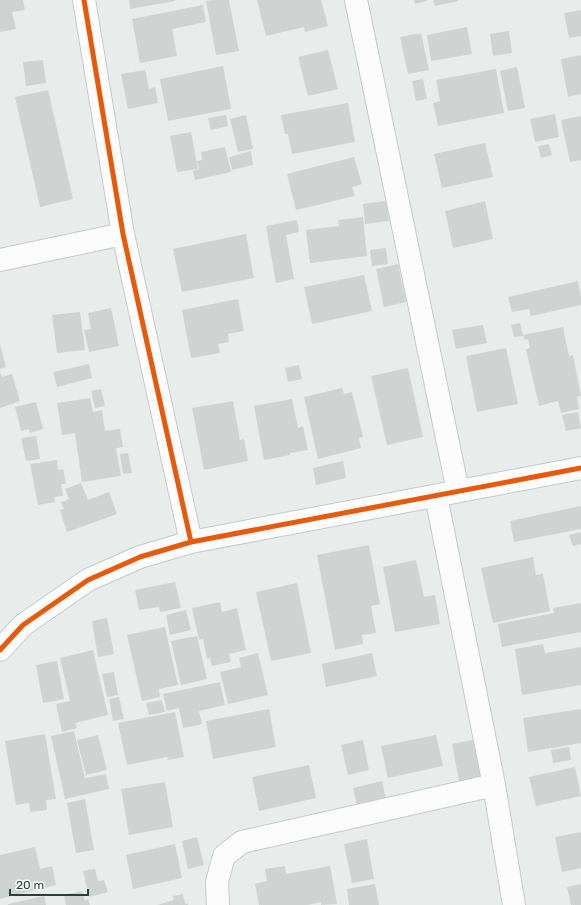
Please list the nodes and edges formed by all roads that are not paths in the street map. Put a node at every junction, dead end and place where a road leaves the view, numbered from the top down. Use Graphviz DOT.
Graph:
graph roads {
  1 [pos="84,0"];
  2 [pos="356,0"];
  3 [pos="123,234"];
  4 [pos="0,260"];
  5 [pos="581,468"];
  6 [pos="458,491"];
  7 [pos="436,496"];
  8 [pos="191,542"];
  9 [pos="0,650"];
  10 [pos="494,785"];
  11 [pos="218,905"];
  12 [pos="514,905"];
  1 -- 3 [label="street"];
  2 -- 6 [label="street"];
  3 -- 4 [label="street"];
  3 -- 8 [label="street"];
  5 -- 6 [label="street"];
  6 -- 7 [label="street"];
  7 -- 8 [label="street"];
  7 -- 10 [label="street"];
  8 -- 9 [label="street"];
  10 -- 11 [label="street"];
  10 -- 12 [label="street"];
}
